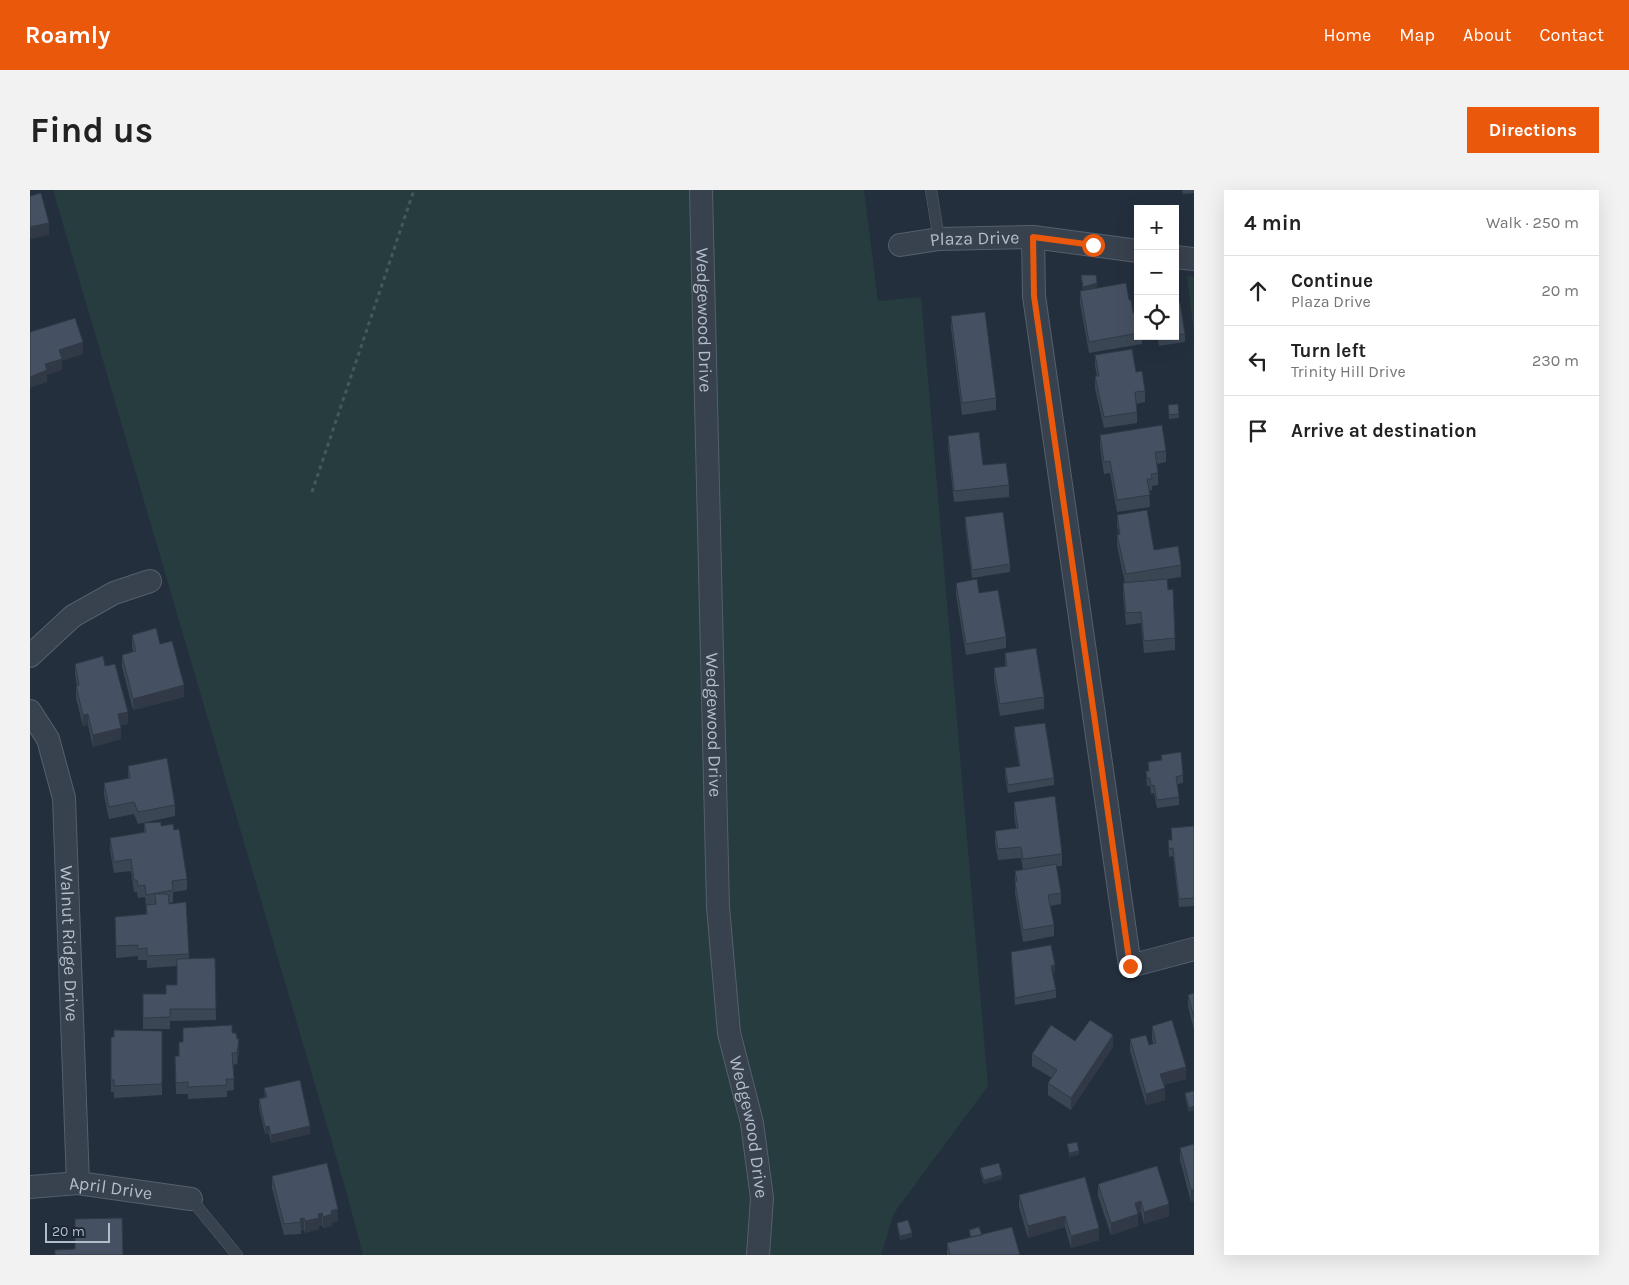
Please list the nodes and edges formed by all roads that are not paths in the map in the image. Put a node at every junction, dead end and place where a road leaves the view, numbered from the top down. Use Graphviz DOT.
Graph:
graph roads {
  1 [pos="700,190"];
  2 [pos="931,190"];
  3 [pos="1033,237"];
  4 [pos="939,239"];
  5 [pos="900,245"];
  6 [pos="1134,250"];
  7 [pos="1179,257"];
  8 [pos="1194,259"];
  9 [pos="150,581"];
  10 [pos="30,656"];
  11 [pos="30,711"];
  12 [pos="1194,949"];
  13 [pos="78,1183"];
  14 [pos="30,1187"];
  15 [pos="190,1199"];
  16 [pos="237,1255"];
  17 [pos="758,1255"];
  1 -- 17 [label="street, Wedgewood Drive"];
  2 -- 4 [label="lane"];
  3 -- 4 [label="street, Plaza Drive"];
  3 -- 6 [label="street, Plaza Drive"];
  3 -- 12 [label="street"];
  4 -- 5 [label="street, Plaza Drive"];
  7 -- 8 [label="street"];
  9 -- 10 [label="street"];
  11 -- 13 [label="street, Walnut Ridge Drive"];
  13 -- 14 [label="street, April Drive"];
  13 -- 15 [label="street, April Drive"];
  15 -- 16 [label="lane"];
}
